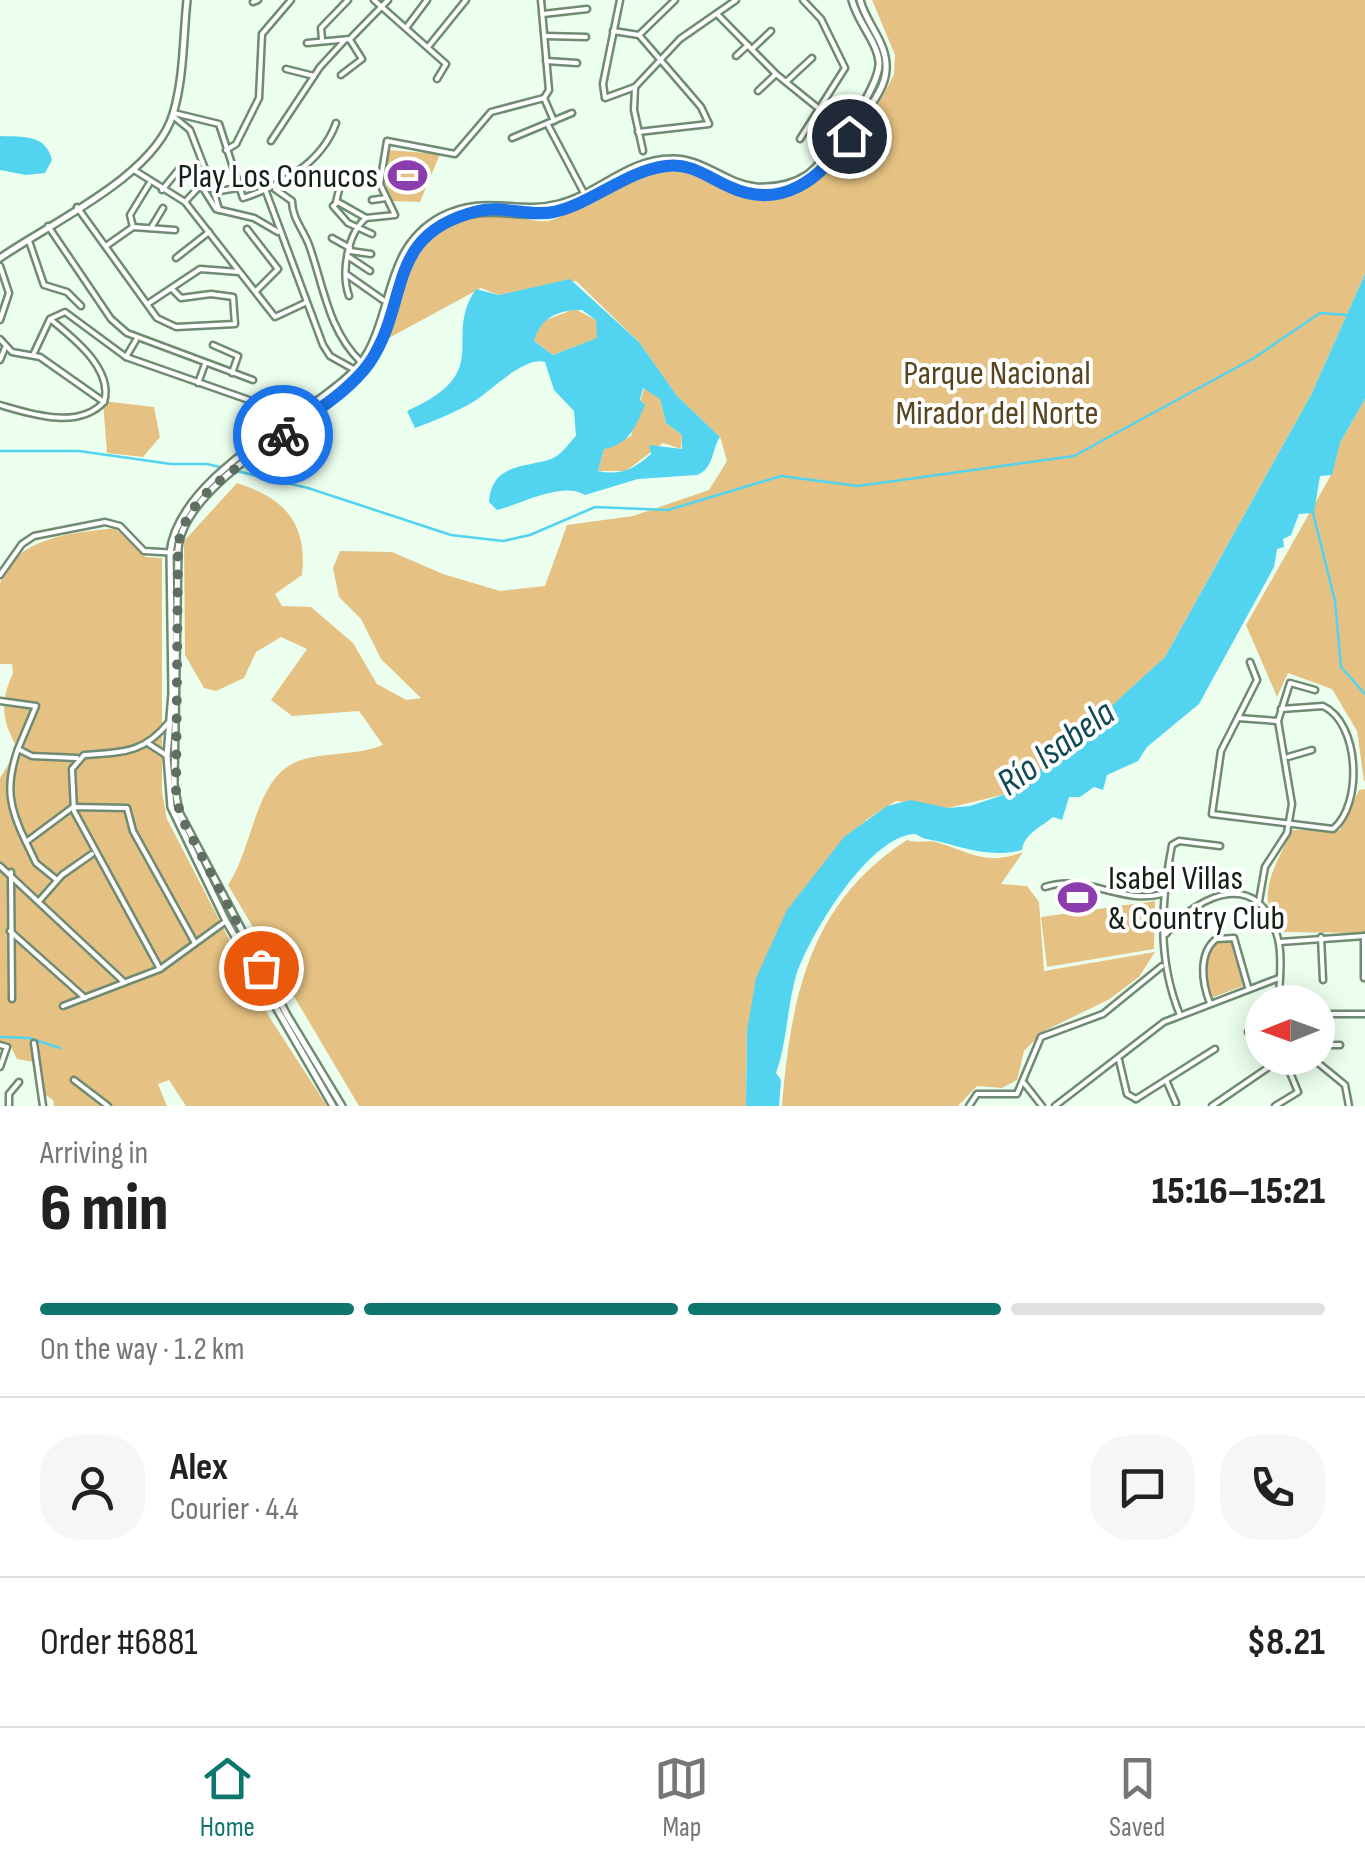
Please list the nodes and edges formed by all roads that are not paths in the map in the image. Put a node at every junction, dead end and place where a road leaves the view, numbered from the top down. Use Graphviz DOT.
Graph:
graph roads {
  1 [pos="187,0"];
  2 [pos="291,0"];
  3 [pos="348,0"];
  4 [pos="374,0"];
  5 [pos="388,0"];
  6 [pos="427,0"];
  7 [pos="541,0"];
  8 [pos="620,0"];
  9 [pos="674,0"];
  10 [pos="736,0"];
  11 [pos="804,0"];
  12 [pos="852,0"];
  13 [pos="860,0"];
  14 [pos="467,1"];
  15 [pos="382,7"];
  16 [pos="587,10"];
  17 [pos="542,14"];
  18 [pos="718,15"];
  19 [pos="406,28"];
  20 [pos="874,30"];
  21 [pos="613,31"];
  22 [pos="771,31"];
  23 [pos="639,35"];
  24 [pos="866,35"];
  25 [pos="544,36"];
  26 [pos="586,37"];
  27 [pos="322,39"];
  28 [pos="347,40"];
  29 [pos="307,43"];
  30 [pos="750,47"];
  31 [pos="428,48"];
  32 [pos="736,56"];
  33 [pos="812,58"];
  34 [pos="662,59"];
  35 [pos="546,61"];
  36 [pos="577,63"];
  37 [pos="286,69"];
  38 [pos="776,74"];
  39 [pos="341,75"];
  40 [pos="314,76"];
  41 [pos="437,78"];
  42 [pos="786,82"];
  43 [pos="635,87"];
  44 [pos="758,91"];
  45 [pos="544,98"];
  46 [pos="215,112"];
  47 [pos="572,113"];
  48 [pos="820,113"];
  49 [pos="173,115"];
  50 [pos="336,122"];
  51 [pos="218,124"];
  52 [pos="552,124"];
  53 [pos="844,130"];
  54 [pos="638,132"];
  55 [pos="512,138"];
  56 [pos="800,139"];
  57 [pos="271,141"];
  58 [pos="226,150"];
  59 [pos="643,152"];
  60 [pos="180,168"];
  61 [pos="134,170"];
  62 [pos="192,170"];
  63 [pos="150,183"];
  64 [pos="198,188"];
  65 [pos="237,188"];
  66 [pos="265,189"];
  67 [pos="276,189"];
  68 [pos="162,190"];
  69 [pos="339,190"];
  70 [pos="214,192"];
  71 [pos="584,193"];
  72 [pos="386,198"];
  73 [pos="372,200"];
  74 [pos="185,202"];
  75 [pos="336,202"];
  76 [pos="77,207"];
  77 [pos="163,208"];
  78 [pos="219,210"];
  79 [pos="366,218"];
  80 [pos="48,226"];
  81 [pos="133,227"];
  82 [pos="151,228"];
  83 [pos="357,228"];
  84 [pos="247,229"];
  85 [pos="175,230"];
  86 [pos="210,232"];
  87 [pos="278,232"];
  88 [pos="372,234"];
  89 [pos="332,238"];
  90 [pos="28,239"];
  91 [pos="106,246"];
  92 [pos="350,252"];
  93 [pos="371,254"];
  94 [pos="0,258"];
  95 [pos="176,258"];
  96 [pos="0,266"];
  97 [pos="370,271"];
  98 [pos="241,272"];
  99 [pos="346,272"];
  100 [pos="172,289"];
  101 [pos="256,291"];
  102 [pos="349,296"];
  103 [pos="384,300"];
  104 [pos="149,303"];
  105 [pos="305,303"];
  106 [pos="81,306"];
  107 [pos="50,319"];
  108 [pos="0,320"];
  109 [pos="0,339"];
  110 [pos="136,339"];
  111 [pos="214,345"];
  112 [pos="6,348"];
  113 [pos="33,355"];
  114 [pos="126,358"];
  115 [pos="0,360"];
  116 [pos="359,360"];
  117 [pos="206,364"];
  118 [pos="352,369"];
  119 [pos="232,373"];
  120 [pos="254,380"];
  121 [pos="198,384"];
  122 [pos="249,400"];
  123 [pos="104,402"];
  124 [pos="0,405"];
  125 [pos="267,443"];
  126 [pos="216,481"];
  127 [pos="174,553"];
  128 [pos="0,575"];
  129 [pos="1250,662"];
  130 [pos="1315,690"];
  131 [pos="0,701"];
  132 [pos="1281,709"];
  133 [pos="1236,718"];
  134 [pos="1278,721"];
  135 [pos="169,722"];
  136 [pos="149,744"];
  137 [pos="18,749"];
  138 [pos="1312,750"];
  139 [pos="167,756"];
  140 [pos="77,758"];
  141 [pos="1286,758"];
  142 [pos="73,807"];
  143 [pos="1289,826"];
  144 [pos="26,842"];
  145 [pos="1220,846"];
  146 [pos="93,852"];
  147 [pos="0,866"];
  148 [pos="10,872"];
  149 [pos="57,880"];
  150 [pos="22,882"];
  151 [pos="1045,887"];
  152 [pos="10,889"];
  153 [pos="1162,894"];
  154 [pos="40,900"];
  155 [pos="1259,901"];
  156 [pos="226,921"];
  157 [pos="10,931"];
  158 [pos="1165,934"];
  159 [pos="1364,936"];
  160 [pos="1321,937"];
  161 [pos="1279,942"];
  162 [pos="195,943"];
  163 [pos="1162,966"];
  164 [pos="160,969"];
  165 [pos="0,975"];
  166 [pos="11,975"];
  167 [pos="1279,978"];
  168 [pos="1364,978"];
  169 [pos="1322,980"];
  170 [pos="126,983"];
  171 [pos="1247,985"];
  172 [pos="1255,985"];
  173 [pos="1279,985"];
  174 [pos="1245,988"];
  175 [pos="85,998"];
  176 [pos="12,999"];
  177 [pos="1210,1004"];
  178 [pos="64,1006"];
  179 [pos="1180,1014"];
  180 [pos="1335,1014"];
  181 [pos="1365,1014"];
  182 [pos="34,1043"];
  183 [pos="1335,1045"];
  184 [pos="1340,1045"];
  185 [pos="0,1046"];
  186 [pos="1215,1049"];
  187 [pos="1118,1059"];
  188 [pos="0,1068"];
  189 [pos="1258,1075"];
  190 [pos="1290,1075"];
  191 [pos="1333,1075"];
  192 [pos="74,1080"];
  193 [pos="1166,1080"];
  194 [pos="18,1082"];
  195 [pos="1024,1083"];
  196 [pos="1136,1099"];
  197 [pos="1176,1104"];
  198 [pos="9,1106"];
  199 [pos="44,1106"];
  200 [pos="107,1106"];
  201 [pos="334,1106"];
  202 [pos="342,1106"];
  203 [pos="968,1106"];
  204 [pos="1042,1106"];
  205 [pos="1055,1106"];
  206 [pos="1134,1106"];
  207 [pos="1212,1106"];
  208 [pos="1275,1106"];
  209 [pos="1349,1106"];
  1 -- 49 [label="street"];
  2 -- 58 [label="street"];
  3 -- 27 [label="street"];
  4 -- 15 [label="street"];
  5 -- 15 [label="street"];
  6 -- 19 [label="street"];
  7 -- 17 [label="street"];
  8 -- 21 [label="street"];
  9 -- 23 [label="street"];
  10 -- 18 [label="street"];
  11 -- 48 [label="street"];
  12 -- 24 [label="street"];
  13 -- 20 [label="street"];
  14 -- 31 [label="street"];
  15 -- 19 [label="street"];
  15 -- 28 [label="street"];
  16 -- 17 [label="street"];
  17 -- 25 [label="street"];
  18 -- 30 [label="street"];
  18 -- 34 [label="street"];
  19 -- 31 [label="street"];
  20 -- 24 [label="street"];
  20 -- 125 [label="street"];
  21 -- 23 [label="street"];
  21 -- 43 [label="street"];
  22 -- 30 [label="street"];
  23 -- 34 [label="street"];
  24 -- 53 [label="street"];
  25 -- 26 [label="street"];
  25 -- 35 [label="street"];
  27 -- 28 [label="street"];
  27 -- 29 [label="street"];
  28 -- 39 [label="street"];
  28 -- 40 [label="street"];
  30 -- 32 [label="street"];
  30 -- 38 [label="street"];
  31 -- 41 [label="street"];
  33 -- 42 [label="street"];
  34 -- 43 [label="street"];
  34 -- 54 [label="street"];
  35 -- 36 [label="street"];
  35 -- 45 [label="street"];
  37 -- 40 [label="street"];
  38 -- 42 [label="street"];
  38 -- 44 [label="street"];
  40 -- 57 [label="street"];
  42 -- 48 [label="street"];
  43 -- 54 [label="street"];
  45 -- 52 [label="street"];
  45 -- 72 [label="street"];
  46 -- 51 [label="street"];
  47 -- 52 [label="street"];
  48 -- 53 [label="street"];
  48 -- 56 [label="street"];
  49 -- 51 [label="street"];
  49 -- 61 [label="street"];
  49 -- 70 [label="street"];
  50 -- 67 [label="street"];
  51 -- 58 [label="street"];
  52 -- 55 [label="street"];
  52 -- 71 [label="street"];
  53 -- 71 [label="street"];
  54 -- 59 [label="street"];
  58 -- 65 [label="street"];
  60 -- 68 [label="street"];
  61 -- 63 [label="street"];
  61 -- 76 [label="street"];
  62 -- 78 [label="street"];
  63 -- 68 [label="street"];
  63 -- 81 [label="street"];
  64 -- 74 [label="street"];
  65 -- 66 [label="street"];
  65 -- 70 [label="street"];
  66 -- 67 [label="street"];
  66 -- 87 [label="street"];
  67 -- 116 [label="street"];
  68 -- 74 [label="street"];
  69 -- 75 [label="street"];
  70 -- 78 [label="street"];
  71 -- 103 [label="street"];
  72 -- 73 [label="street"];
  72 -- 79 [label="street"];
  74 -- 86 [label="street"];
  75 -- 79 [label="street"];
  75 -- 83 [label="street"];
  76 -- 80 [label="street"];
  76 -- 91 [label="street"];
  77 -- 82 [label="street"];
  78 -- 87 [label="street"];
  79 -- 83 [label="street"];
  80 -- 90 [label="street"];
  80 -- 110 [label="street"];
  81 -- 82 [label="street"];
  81 -- 91 [label="street"];
  82 -- 85 [label="street"];
  83 -- 88 [label="street"];
  83 -- 92 [label="street"];
  84 -- 101 [label="street"];
  86 -- 95 [label="street"];
  86 -- 98 [label="street"];
  87 -- 105 [label="street"];
  89 -- 92 [label="street"];
  90 -- 94 [label="street"];
  90 -- 106 [label="street"];
  91 -- 104 [label="street"];
  92 -- 93 [label="street"];
  92 -- 97 [label="street"];
  92 -- 99 [label="street"];
  96 -- 108 [label="street"];
  98 -- 100 [label="street"];
  98 -- 101 [label="street"];
  99 -- 102 [label="street"];
  99 -- 103 [label="street"];
  100 -- 104 [label="street"];
  100 -- 104 [label="street"];
  101 -- 105 [label="street"];
  103 -- 116 [label="street"];
  105 -- 118 [label="street"];
  107 -- 113 [label="street"];
  107 -- 114 [label="street"];
  107 -- 123 [label="street"];
  109 -- 112 [label="street"];
  110 -- 114 [label="street"];
  110 -- 117 [label="street"];
  111 -- 119 [label="street"];
  112 -- 113 [label="street"];
  112 -- 115 [label="street"];
  113 -- 123 [label="street"];
  114 -- 121 [label="street"];
  116 -- 118 [label="street"];
  117 -- 119 [label="street"];
  117 -- 121 [label="street"];
  118 -- 125 [label="street"];
  119 -- 120 [label="street"];
  121 -- 122 [label="street"];
  123 -- 124 [label="street"];
  125 -- 126 [label="street"];
  125 -- 126 [label="street"];
  126 -- 127 [label="street"];
  127 -- 128 [label="street"];
  127 -- 135 [label="street"];
  127 -- 202 [label="street"];
  129 -- 133 [label="street"];
  130 -- 132 [label="street"];
  131 -- 137 [label="street"];
  132 -- 134 [label="street"];
  132 -- 143 [label="street"];
  133 -- 134 [label="street"];
  133 -- 143 [label="street"];
  134 -- 141 [label="street"];
  135 -- 136 [label="street"];
  135 -- 139 [label="street"];
  136 -- 139 [label="street"];
  136 -- 140 [label="street"];
  137 -- 140 [label="street"];
  137 -- 144 [label="street"];
  138 -- 141 [label="street"];
  139 -- 156 [label="street"];
  140 -- 142 [label="street"];
  141 -- 143 [label="street"];
  142 -- 144 [label="street"];
  142 -- 146 [label="street"];
  142 -- 162 [label="street"];
  143 -- 155 [label="street"];
  144 -- 149 [label="street"];
  145 -- 153 [label="street"];
  146 -- 149 [label="street"];
  146 -- 164 [label="street"];
  147 -- 148 [label="street"];
  148 -- 150 [label="street"];
  148 -- 152 [label="street"];
  149 -- 154 [label="street"];
  150 -- 152 [label="street"];
  150 -- 154 [label="street"];
  151 -- 153 [label="street"];
  152 -- 157 [label="street"];
  153 -- 158 [label="street"];
  154 -- 170 [label="street"];
  155 -- 158 [label="street"];
  155 -- 161 [label="street"];
  156 -- 162 [label="street"];
  156 -- 201 [label="street"];
  157 -- 166 [label="street"];
  157 -- 175 [label="street"];
  158 -- 163 [label="street"];
  159 -- 160 [label="street"];
  159 -- 168 [label="street"];
  160 -- 161 [label="street"];
  160 -- 169 [label="street"];
  161 -- 167 [label="street"];
  162 -- 164 [label="street"];
  163 -- 179 [label="street"];
  163 -- 195 [label="street"];
  164 -- 170 [label="street"];
  165 -- 166 [label="street"];
  166 -- 176 [label="street"];
  167 -- 172 [label="street"];
  167 -- 173 [label="street"];
  170 -- 175 [label="street"];
  171 -- 177 [label="street"];
  174 -- 177 [label="street"];
  175 -- 178 [label="street"];
  177 -- 179 [label="street"];
  179 -- 187 [label="street"];
  180 -- 181 [label="street"];
  182 -- 199 [label="street"];
  183 -- 184 [label="street"];
  185 -- 188 [label="street"];
  186 -- 193 [label="street"];
  187 -- 196 [label="street"];
  187 -- 205 [label="street"];
  189 -- 207 [label="street"];
  190 -- 208 [label="street"];
  191 -- 209 [label="street"];
  192 -- 200 [label="street"];
  193 -- 196 [label="street"];
  193 -- 197 [label="street"];
  194 -- 198 [label="street"];
  195 -- 203 [label="street"];
  195 -- 204 [label="street"];
  196 -- 206 [label="street"];
}
